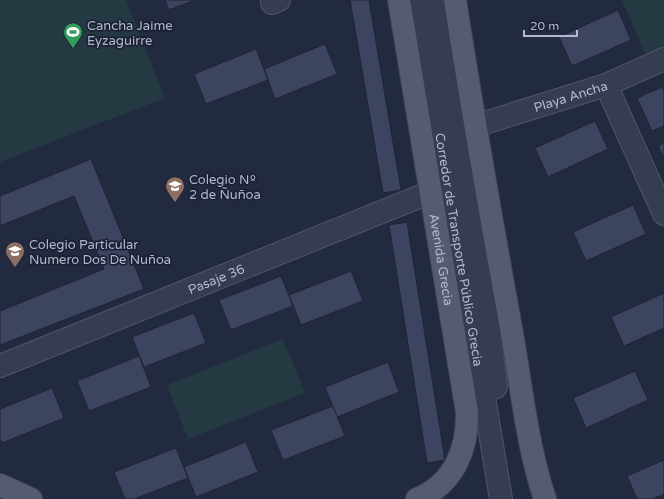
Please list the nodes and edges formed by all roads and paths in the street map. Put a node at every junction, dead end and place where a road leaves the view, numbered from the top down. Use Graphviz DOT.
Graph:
graph roads {
  1 [pos="399,0"];
  2 [pos="418,0"];
  3 [pos="436,0"];
  4 [pos="455,0"];
  5 [pos="664,59"];
  6 [pos="606,85"];
  7 [pos="475,126"];
  8 [pos="431,192"];
  9 [pos="664,214"];
  10 [pos="0,366"];
  11 [pos="0,485"];
  12 [pos="31,499"];
  13 [pos="417,499"];
  14 [pos="501,499"];
  15 [pos="510,499"];
  16 [pos="545,499"];
  1 -- 8 [label="main road, Avenida Grecia"];
  2 -- 14 [label="street, Corredor de Transporte Público Grecia"];
  3 -- 15 [label="street, Corredor de Transporte Público Grecia"];
  4 -- 7 [label="main road"];
  5 -- 6 [label="street, Playa Ancha"];
  6 -- 7 [label="street, Playa Ancha"];
  6 -- 9 [label="street"];
  7 -- 16 [label="main road"];
  8 -- 10 [label="street, Pasaje 36"];
  8 -- 13 [label="main road, Avenida Grecia"];
  11 -- 12 [label="main road"];
}
